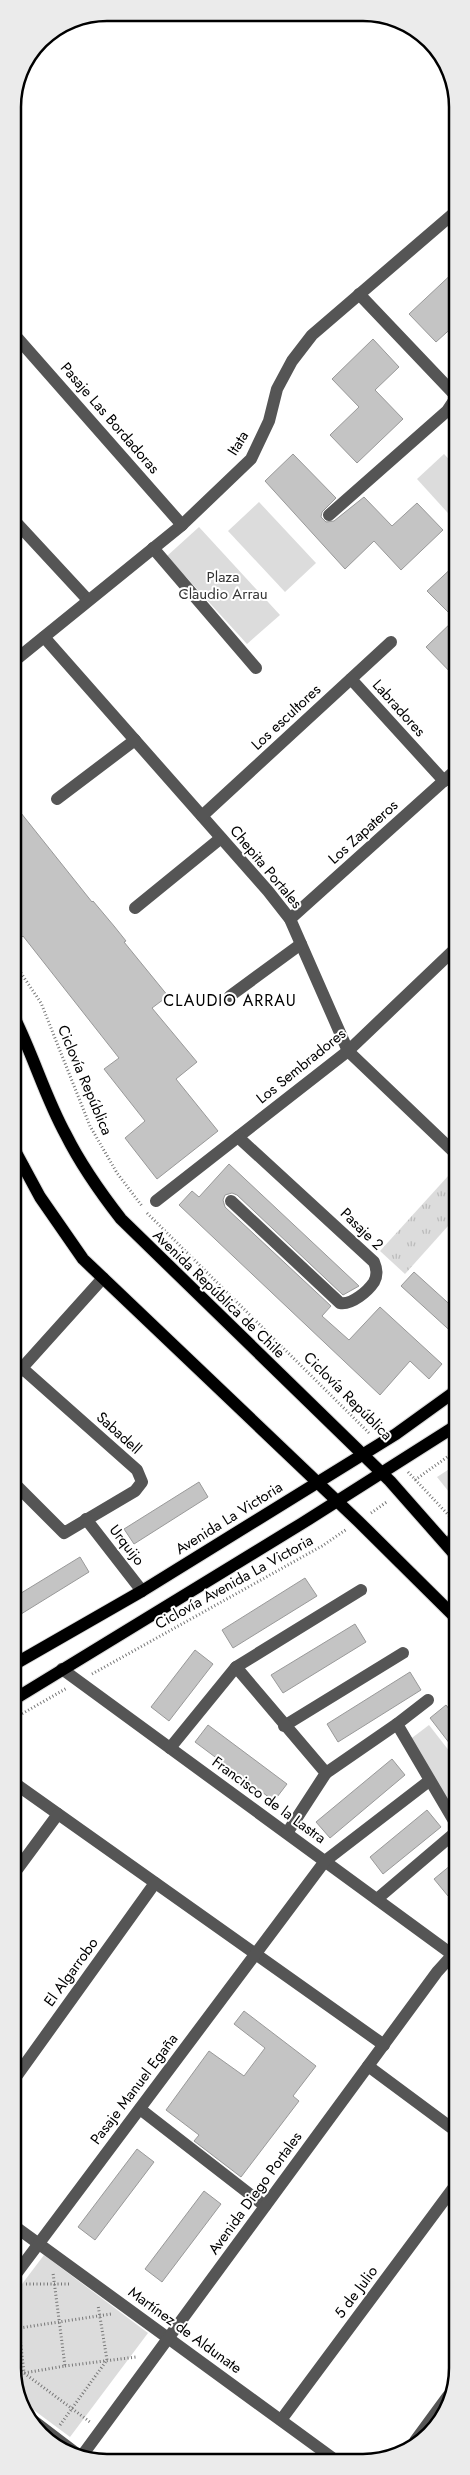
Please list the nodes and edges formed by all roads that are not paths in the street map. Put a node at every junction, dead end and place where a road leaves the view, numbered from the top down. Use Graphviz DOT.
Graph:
graph roads {
  1 [pos="449,217"];
  2 [pos="359,294"];
  3 [pos="21,342"];
  4 [pos="449,388"];
  5 [pos="449,408"];
  6 [pos="329,515"];
  7 [pos="182,525"];
  8 [pos="21,528"];
  9 [pos="153,548"];
  10 [pos="88,600"];
  11 [pos="44,637"];
  12 [pos="391,642"];
  13 [pos="21,656"];
  14 [pos="256,668"];
  15 [pos="351,679"];
  16 [pos="135,740"];
  17 [pos="449,776"];
  18 [pos="444,781"];
  19 [pos="57,799"];
  20 [pos="202,816"];
  21 [pos="221,838"];
  22 [pos="135,908"];
  23 [pos="290,919"];
  24 [pos="301,944"];
  25 [pos="449,956"];
  26 [pos="230,996"];
  27 [pos="21,1030"];
  28 [pos="348,1051"];
  29 [pos="238,1137"];
  30 [pos="449,1147"];
  31 [pos="21,1162"];
  32 [pos="23,1166"];
  33 [pos="156,1201"];
  34 [pos="231,1201"];
  35 [pos="103,1278"];
  36 [pos="21,1369"];
  37 [pos="21,1376"];
  38 [pos="449,1396"];
  39 [pos="449,1430"];
  40 [pos="361,1455"];
  41 [pos="381,1473"];
  42 [pos="317,1482"];
  43 [pos="21,1490"];
  44 [pos="336,1501"];
  45 [pos="86,1520"];
  46 [pos="449,1542"];
  47 [pos="446,1544"];
  48 [pos="449,1548"];
  49 [pos="361,1590"];
  50 [pos="142,1591"];
  51 [pos="449,1611"];
  52 [pos="403,1653"];
  53 [pos="21,1660"];
  54 [pos="236,1667"];
  55 [pos="62,1669"];
  56 [pos="21,1695"];
  57 [pos="428,1700"];
  58 [pos="397,1724"];
  59 [pos="284,1726"];
  60 [pos="170,1748"];
  61 [pos="326,1773"];
  62 [pos="429,1781"];
  63 [pos="21,1788"];
  64 [pos="449,1813"];
  65 [pos="58,1814"];
  66 [pos="287,1833"];
  67 [pos="449,1838"];
  68 [pos="325,1861"];
  69 [pos="21,1864"];
  70 [pos="155,1883"];
  71 [pos="377,1899"];
  72 [pos="449,1949"];
  73 [pos="256,1955"];
  74 [pos="449,1963"];
  75 [pos="384,2045"];
  76 [pos="368,2066"];
  77 [pos="21,2070"];
  78 [pos="140,2109"];
  79 [pos="449,2126"];
  80 [pos="449,2194"];
  81 [pos="266,2206"];
  82 [pos="21,2231"];
  83 [pos="38,2243"];
  84 [pos="21,2274"];
  85 [pos="168,2338"];
  86 [pos="281,2420"];
  87 [pos="85,2450"];
  88 [pos="327,2454"];
  1 -- 2 [label="street, Itata"];
  2 -- 4 [label="street"];
  2 -- 7 [label="street, Itata"];
  3 -- 7 [label="street, Pasaje Las Bordadoras"];
  5 -- 6 [label="street"];
  7 -- 9 [label="street, Itata"];
  8 -- 10 [label="street"];
  9 -- 10 [label="street, Itata"];
  9 -- 14 [label="street"];
  10 -- 11 [label="street, Itata"];
  11 -- 13 [label="street, Itata"];
  11 -- 16 [label="street, Chepita Portales"];
  12 -- 15 [label="street, Los escultores"];
  15 -- 18 [label="street, Labradores"];
  15 -- 20 [label="street, Los escultores"];
  16 -- 19 [label="street"];
  16 -- 20 [label="street, Chepita Portales"];
  17 -- 18 [label="street, Los Zapateros"];
  18 -- 23 [label="street, Los Zapateros"];
  20 -- 21 [label="street, Chepita Portales"];
  21 -- 22 [label="street"];
  21 -- 23 [label="street, Chepita Portales"];
  23 -- 24 [label="street, Chepita Portales"];
  24 -- 26 [label="street"];
  24 -- 28 [label="street, Chepita Portales"];
  25 -- 28 [label="street, Los Sembradores"];
  27 -- 40 [label="main road, Avenida República de Chile"];
  28 -- 29 [label="street, Los Sembradores"];
  28 -- 30 [label="street, Chepita Portales"];
  29 -- 33 [label="street, Los Sembradores"];
  29 -- 34 [label="street, Pasaje 2"];
  31 -- 32 [label="main road"];
  32 -- 35 [label="main road"];
  35 -- 36 [label="street"];
  35 -- 42 [label="main road"];
  37 -- 45 [label="street, Sabadell"];
  38 -- 40 [label="main road, Avenida La Victoria"];
  39 -- 41 [label="main road"];
  40 -- 41 [label="main road, Avenida República de Chile"];
  40 -- 42 [label="main road, Avenida La Victoria"];
  41 -- 44 [label="main road"];
  41 -- 47 [label="main road, Avenida República de Chile"];
  42 -- 44 [label="main road"];
  42 -- 50 [label="main road, Avenida La Victoria"];
  43 -- 45 [label="street, Sabadell"];
  44 -- 51 [label="main road"];
  44 -- 55 [label="main road"];
  45 -- 50 [label="street, Urquijo"];
  46 -- 47 [label="street"];
  47 -- 48 [label="main road, Avenida República de Chile"];
  49 -- 54 [label="street"];
  50 -- 53 [label="main road, Avenida La Victoria"];
  52 -- 59 [label="street"];
  54 -- 59 [label="street"];
  54 -- 60 [label="street"];
  55 -- 56 [label="main road"];
  55 -- 60 [label="street, Francisco de la Lastra"];
  57 -- 58 [label="street"];
  58 -- 61 [label="street"];
  58 -- 62 [label="street"];
  59 -- 61 [label="street"];
  60 -- 66 [label="street, Francisco de la Lastra"];
  61 -- 66 [label="street"];
  62 -- 64 [label="street"];
  62 -- 68 [label="street, Pasaje Manuel Egaña"];
  63 -- 65 [label="street"];
  65 -- 69 [label="street"];
  65 -- 70 [label="street"];
  66 -- 68 [label="street, Francisco de la Lastra"];
  67 -- 71 [label="street"];
  68 -- 71 [label="street, Francisco de la Lastra"];
  68 -- 73 [label="street, Pasaje Manuel Egaña"];
  70 -- 73 [label="street"];
  70 -- 77 [label="street, El Algarrobo"];
  71 -- 72 [label="street, Francisco de la Lastra"];
  73 -- 75 [label="street"];
  73 -- 78 [label="street, Pasaje Manuel Egaña"];
  74 -- 75 [label="street, Avenida Diego Portales"];
  75 -- 76 [label="street, Avenida Diego Portales"];
  76 -- 79 [label="street"];
  76 -- 81 [label="street, Avenida Diego Portales"];
  78 -- 81 [label="street"];
  78 -- 83 [label="street, Pasaje Manuel Egaña"];
  80 -- 86 [label="street, 5 de Julio"];
  81 -- 85 [label="street, Avenida Diego Portales"];
  82 -- 83 [label="street, Martínez de Aldunate"];
  83 -- 84 [label="street, Pasaje Manuel Egaña"];
  83 -- 85 [label="street, Martínez de Aldunate"];
  85 -- 86 [label="street, Martínez de Aldunate"];
  85 -- 87 [label="street, Avenida Diego Portales"];
  86 -- 88 [label="street, Martínez de Aldunate"];
}
